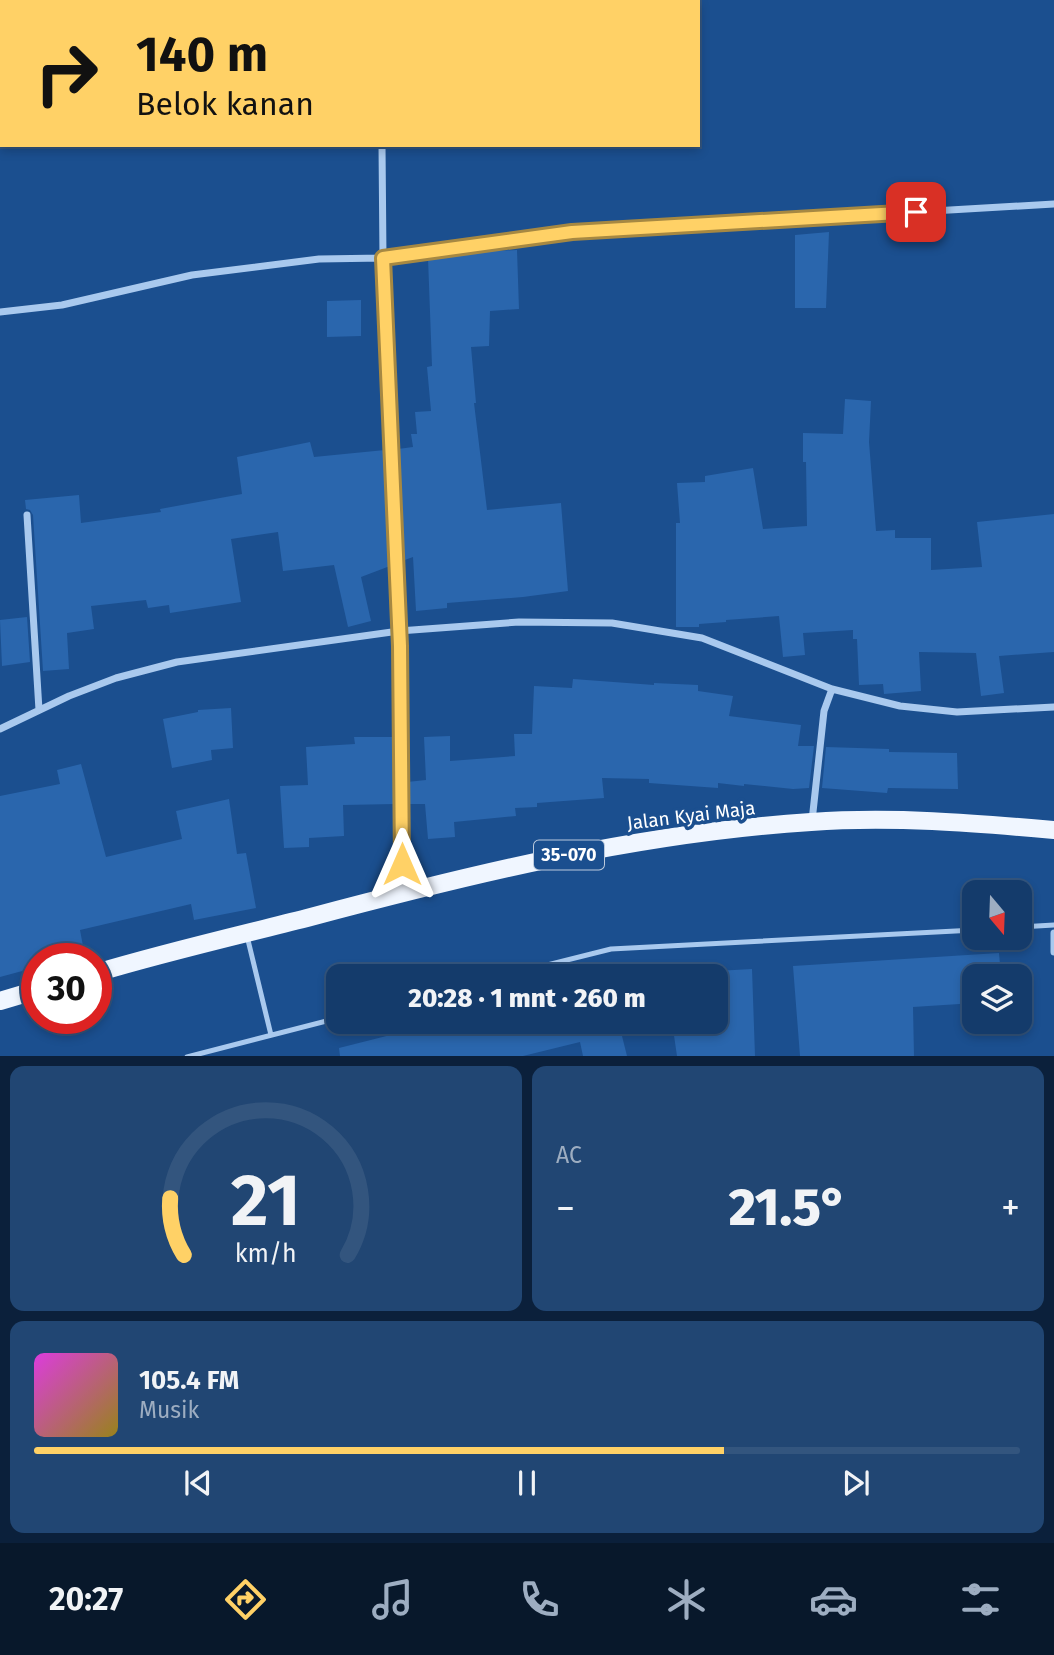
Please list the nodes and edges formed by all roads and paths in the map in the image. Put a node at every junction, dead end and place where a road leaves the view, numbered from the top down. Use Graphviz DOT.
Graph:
graph roads {
  1 [pos="382,147"];
  2 [pos="1054,204"];
  3 [pos="383,258"];
  4 [pos="0,313"];
  5 [pos="27,515"];
  6 [pos="399,631"];
  7 [pos="831,689"];
  8 [pos="1054,706"];
  9 [pos="39,710"];
  10 [pos="0,729"];
  11 [pos="812,822"];
  12 [pos="1054,830"];
  13 [pos="402,892"];
  14 [pos="1054,925"];
  15 [pos="1032,926"];
  16 [pos="962,931"];
  17 [pos="246,933"];
  18 [pos="1054,933"];
  19 [pos="1054,952"];
  20 [pos="551,964"];
  21 [pos="112,968"];
  22 [pos="21,994"];
  23 [pos="0,1000"];
  24 [pos="326,1021"];
  25 [pos="271,1035"];
  26 [pos="187,1056"];
  1 -- 3 [label="street"];
  2 -- 3 [label="street"];
  3 -- 4 [label="street"];
  3 -- 6 [label="street"];
  5 -- 9 [label="street"];
  6 -- 7 [label="street"];
  6 -- 9 [label="street"];
  6 -- 13 [label="street"];
  7 -- 8 [label="street"];
  7 -- 11 [label="street"];
  9 -- 10 [label="street"];
  11 -- 12 [label="main road, Jalan Kyai Maja / 35-070"];
  11 -- 13 [label="main road, Jalan Kyai Maja / 35-070"];
  13 -- 17 [label="main road, Jalan Kyai Maja / 35-070"];
  14 -- 15 [label="lane"];
  16 -- 20 [label="lane"];
  17 -- 21 [label="main road, Jalan Kyai Maja / 35-070"];
  17 -- 25 [label="lane"];
  18 -- 19 [label="street"];
  22 -- 23 [label="main road"];
  24 -- 25 [label="lane"];
  25 -- 26 [label="lane"];
}
